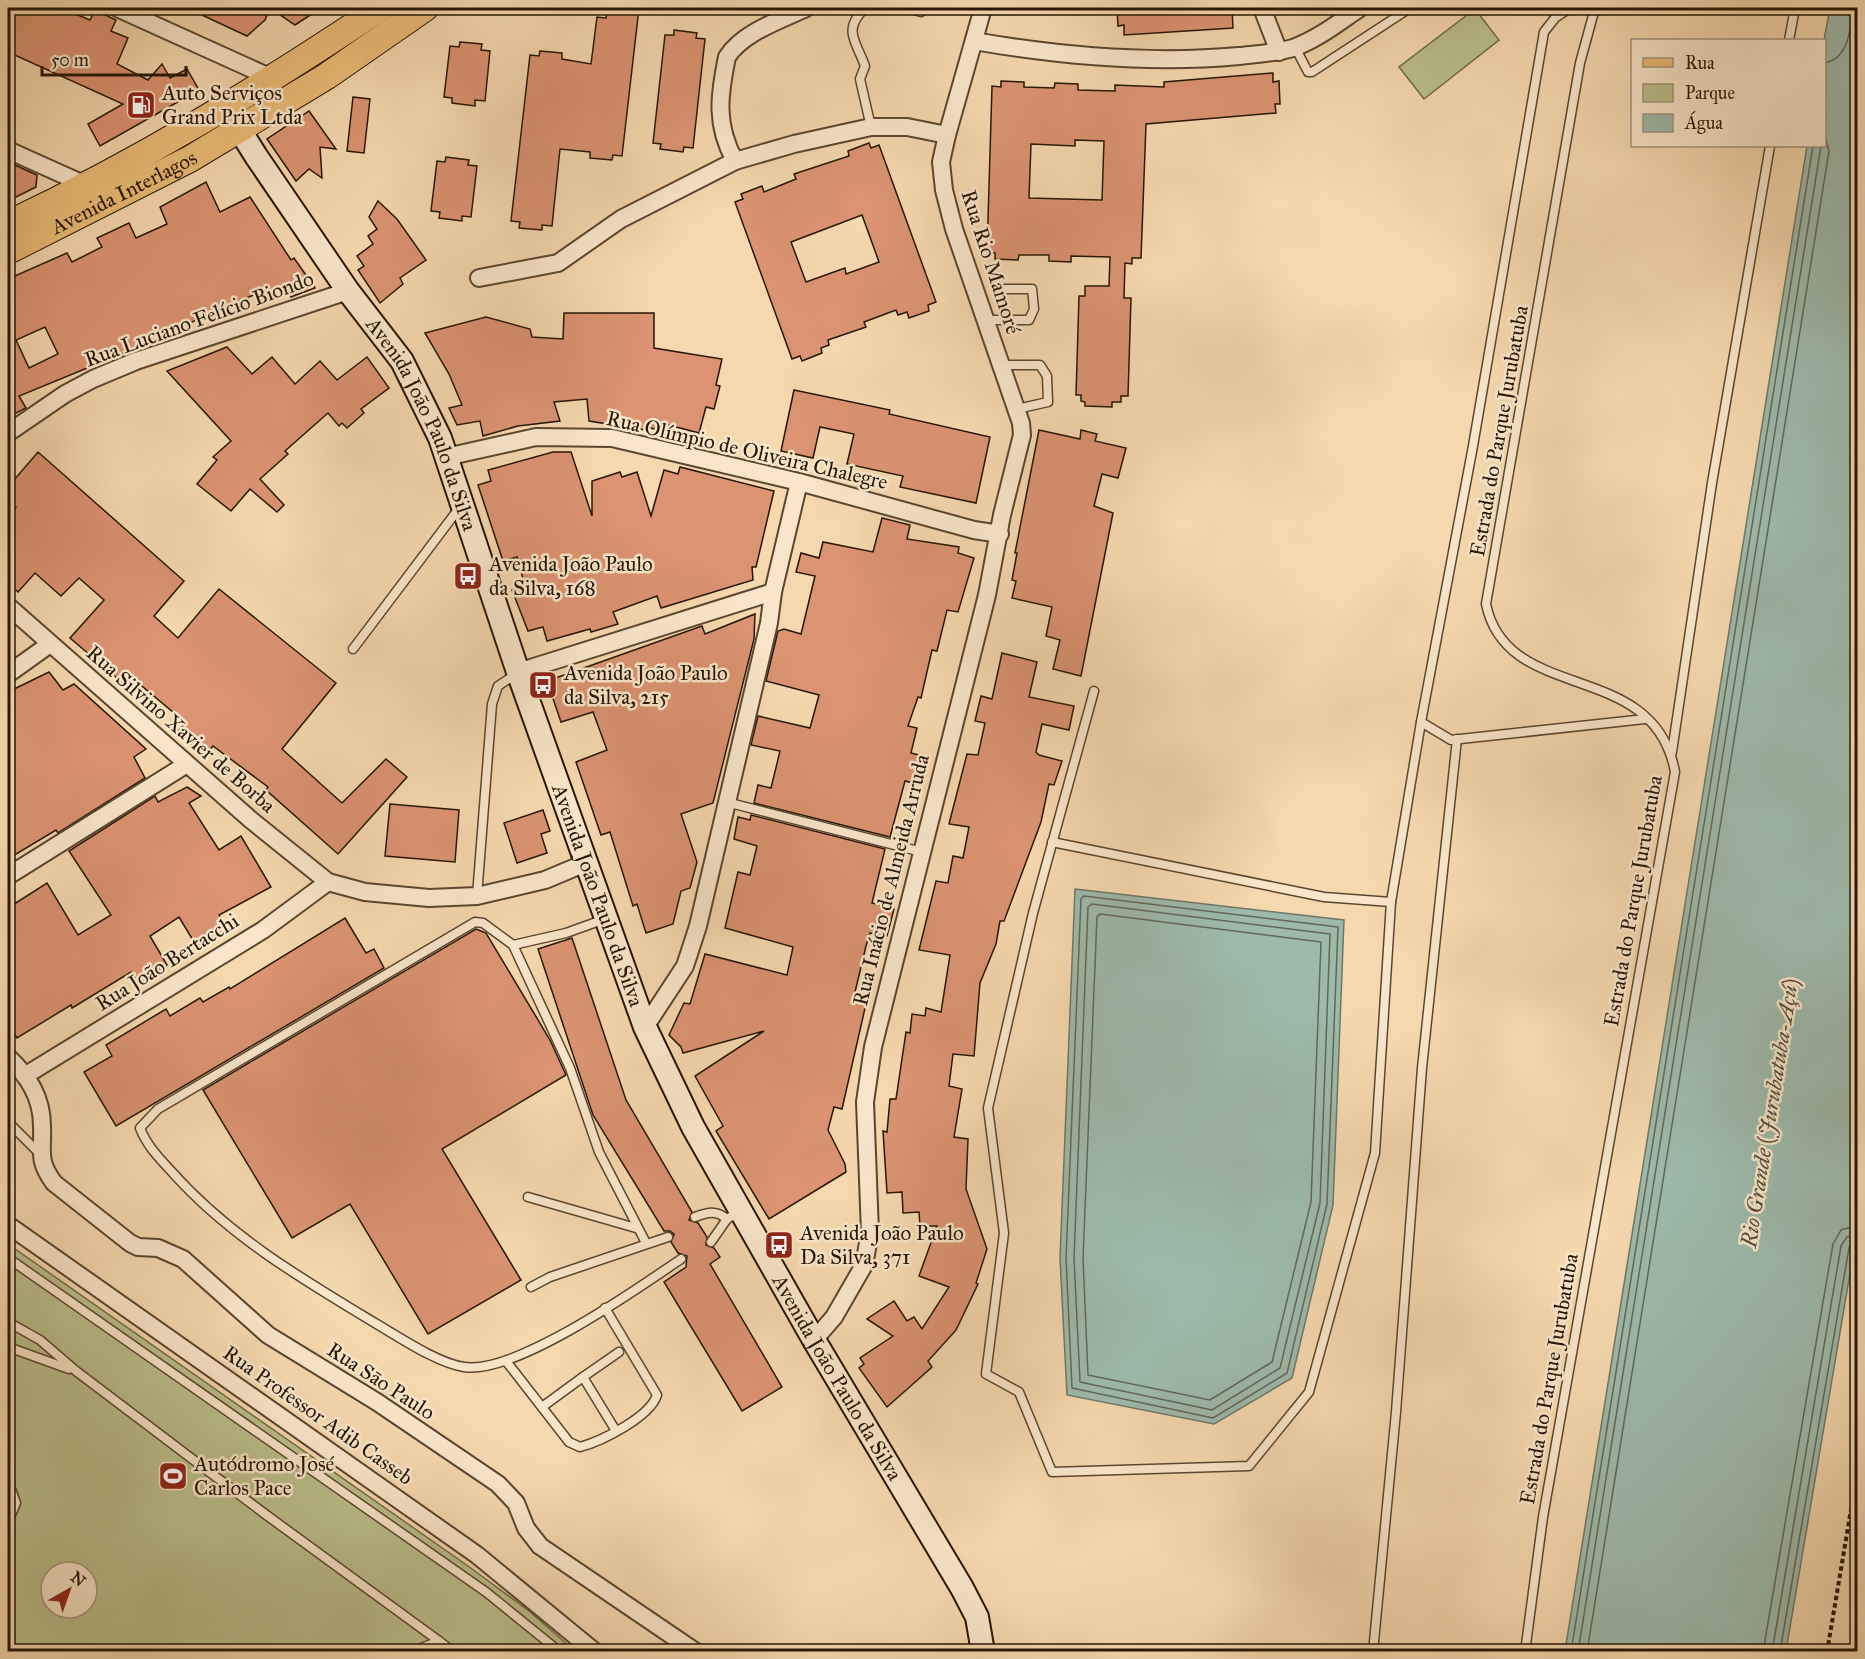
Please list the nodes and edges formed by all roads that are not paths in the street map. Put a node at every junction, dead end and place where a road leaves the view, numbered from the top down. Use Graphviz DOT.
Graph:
graph roads {
  1 [pos="117,8"];
  2 [pos="380,8"];
  3 [pos="425,8"];
  4 [pos="806,8"];
  5 [pos="865,8"];
  6 [pos="909,8"];
  7 [pos="928,8"];
  8 [pos="1262,8"];
  9 [pos="1360,8"];
  10 [pos="1410,8"];
  11 [pos="1570,8"];
  12 [pos="1596,8"];
  13 [pos="1795,8"];
  14 [pos="978,9"];
  15 [pos="1789,39"];
  16 [pos="974,41"];
  17 [pos="1295,47"];
  18 [pos="1278,52"];
  19 [pos="274,79"];
  20 [pos="226,108"];
  21 [pos="871,127"];
  22 [pos="240,129"];
  23 [pos="947,135"];
  24 [pos="1770,147"];
  25 [pos="8,150"];
  26 [pos="735,161"];
  27 [pos="88,186"];
  28 [pos="8,224"];
  29 [pos="8,251"];
  30 [pos="479,278"];
  31 [pos="1004,290"];
  32 [pos="348,291"];
  33 [pos="985,320"];
  34 [pos="1001,365"];
  35 [pos="1019,416"];
  36 [pos="8,433"];
  37 [pos="446,457"];
  38 [pos="799,482"];
  39 [pos="462,504"];
  40 [pos="1000,534"];
  41 [pos="773,592"];
  42 [pos="8,606"];
  43 [pos="50,644"];
  44 [pos="353,650"];
  45 [pos="518,672"];
  46 [pos="8,674"];
  47 [pos="1094,692"];
  48 [pos="1645,719"];
  49 [pos="1421,722"];
  50 [pos="1457,740"];
  51 [pos="1671,752"];
  52 [pos="187,764"];
  53 [pos="726,802"];
  54 [pos="1052,842"];
  55 [pos="922,852"];
  56 [pos="588,862"];
  57 [pos="8,876"];
  58 [pos="328,882"];
  59 [pos="477,896"];
  60 [pos="1391,902"];
  61 [pos="608,918"];
  62 [pos="513,945"];
  63 [pos="645,1027"];
  64 [pos="8,1057"];
  65 [pos="26,1075"];
  66 [pos="8,1122"];
  67 [pos="40,1154"];
  68 [pos="528,1197"];
  69 [pos="734,1215"];
  70 [pos="695,1217"];
  71 [pos="8,1225"];
  72 [pos="636,1228"];
  73 [pos="668,1237"];
  74 [pos="711,1242"];
  75 [pos="646,1243"];
  76 [pos="8,1258"];
  77 [pos="681,1259"];
  78 [pos="531,1287"];
  79 [pos="605,1308"];
  80 [pos="8,1322"];
  81 [pos="814,1340"];
  82 [pos="8,1347"];
  83 [pos="620,1352"];
  84 [pos="506,1361"];
  85 [pos="76,1371"];
  86 [pos="583,1377"];
  87 [pos="542,1407"];
  88 [pos="616,1431"];
  89 [pos="8,1458"];
  90 [pos="9,1482"];
  91 [pos="8,1522"];
  92 [pos="439,1641"];
  93 [pos="986,1645"];
  94 [pos="411,1652"];
  95 [pos="453,1652"];
  96 [pos="560,1652"];
  97 [pos="595,1652"];
  98 [pos="696,1652"];
  99 [pos="1373,1652"];
  100 [pos="1525,1652"];
  1 -- 19 [label="street"];
  2 -- 19 [label="main road, Avenida Interlagos"];
  3 -- 22 [label="main road, Avenida Interlagos"];
  4 -- 26 [label="street"];
  5 -- 21 [label="lane"];
  6 -- 7 [label="lane"];
  8 -- 18 [label="street"];
  9 -- 17 [label="street"];
  10 -- 17 [label="lane"];
  11 -- 49 [label="lane"];
  12 -- 48 [label="lane, Estrada do Parque Jurubatuba"];
  13 -- 15 [label="lane"];
  14 -- 16 [label="street, Rua Rio Mamoré"];
  16 -- 18 [label="street"];
  16 -- 23 [label="street, Rua Rio Mamoré"];
  17 -- 18 [label="street"];
  19 -- 20 [label="main road, Avenida Interlagos"];
  20 -- 22 [label="street"];
  20 -- 27 [label="main road, Avenida Interlagos"];
  21 -- 23 [label="street"];
  21 -- 26 [label="street"];
  22 -- 29 [label="main road, Avenida Interlagos"];
  22 -- 32 [label="street, Avenida João Paulo da Silva"];
  23 -- 33 [label="street, Rua Rio Mamoré"];
  24 -- 51 [label="lane"];
  25 -- 27 [label="street"];
  26 -- 30 [label="street"];
  27 -- 28 [label="main road, Avenida Interlagos"];
  31 -- 33 [label="lane"];
  32 -- 36 [label="street, Rua Luciano Felício Biondo"];
  32 -- 37 [label="street, Avenida João Paulo da Silva"];
  33 -- 34 [label="street, Rua Rio Mamoré"];
  34 -- 35 [label="street, Rua Rio Mamoré"];
  34 -- 35 [label="lane"];
  35 -- 40 [label="street, Rua Inácio de Almeida Arruda"];
  37 -- 38 [label="street, Rua Olímpio de Oliveira Chalegre"];
  37 -- 39 [label="street, Avenida João Paulo da Silva"];
  38 -- 40 [label="street, Rua Olímpio de Oliveira Chalegre"];
  38 -- 41 [label="street"];
  39 -- 44 [label="lane"];
  39 -- 45 [label="street, Avenida João Paulo da Silva"];
  40 -- 55 [label="street, Rua Inácio de Almeida Arruda"];
  41 -- 45 [label="street"];
  41 -- 53 [label="street"];
  42 -- 43 [label="street, Rua Silvino Xavier de Borba"];
  43 -- 46 [label="street"];
  43 -- 52 [label="street, Rua Silvino Xavier de Borba"];
  45 -- 56 [label="street, Avenida João Paulo da Silva"];
  45 -- 59 [label="lane"];
  47 -- 54 [label="lane"];
  48 -- 50 [label="lane"];
  48 -- 51 [label="lane, Estrada do Parque Jurubatuba"];
  49 -- 50 [label="lane"];
  49 -- 60 [label="lane"];
  50 -- 99 [label="lane"];
  51 -- 100 [label="lane, Estrada do Parque Jurubatuba"];
  52 -- 57 [label="street"];
  52 -- 58 [label="street, Rua Silvino Xavier de Borba"];
  53 -- 55 [label="lane"];
  53 -- 63 [label="street"];
  54 -- 60 [label="lane"];
  54 -- 60 [label="lane"];
  55 -- 81 [label="street, Rua Inácio de Almeida Arruda"];
  56 -- 59 [label="street"];
  56 -- 61 [label="street, Avenida João Paulo da Silva"];
  58 -- 59 [label="street"];
  58 -- 65 [label="street, Rua João Bertacchi"];
  61 -- 62 [label="lane"];
  61 -- 63 [label="street, Avenida João Paulo da Silva"];
  62 -- 72 [label="lane"];
  62 -- 84 [label="lane"];
  63 -- 69 [label="street, Avenida João Paulo da Silva"];
  64 -- 65 [label="street"];
  65 -- 67 [label="street"];
  66 -- 67 [label="lane"];
  67 -- 98 [label="street, Rua Sāo Paulo"];
  68 -- 72 [label="lane"];
  69 -- 70 [label="lane"];
  69 -- 74 [label="lane"];
  69 -- 81 [label="street, Avenida João Paulo da Silva"];
  71 -- 97 [label="street, Rua Professor Adib Casseb"];
  72 -- 75 [label="lane"];
  73 -- 75 [label="lane"];
  75 -- 78 [label="lane"];
  76 -- 96 [label="lane"];
  77 -- 79 [label="lane"];
  79 -- 84 [label="lane"];
  79 -- 88 [label="lane"];
  80 -- 85 [label="lane"];
  81 -- 93 [label="street, Avenida João Paulo da Silva"];
  82 -- 85 [label="lane"];
  83 -- 86 [label="lane"];
  84 -- 87 [label="lane"];
  85 -- 92 [label="lane"];
  86 -- 87 [label="lane"];
  86 -- 88 [label="lane"];
  87 -- 88 [label="lane"];
  89 -- 90 [label="lane"];
  90 -- 91 [label="lane"];
  92 -- 94 [label="lane"];
  92 -- 95 [label="lane"];
}
